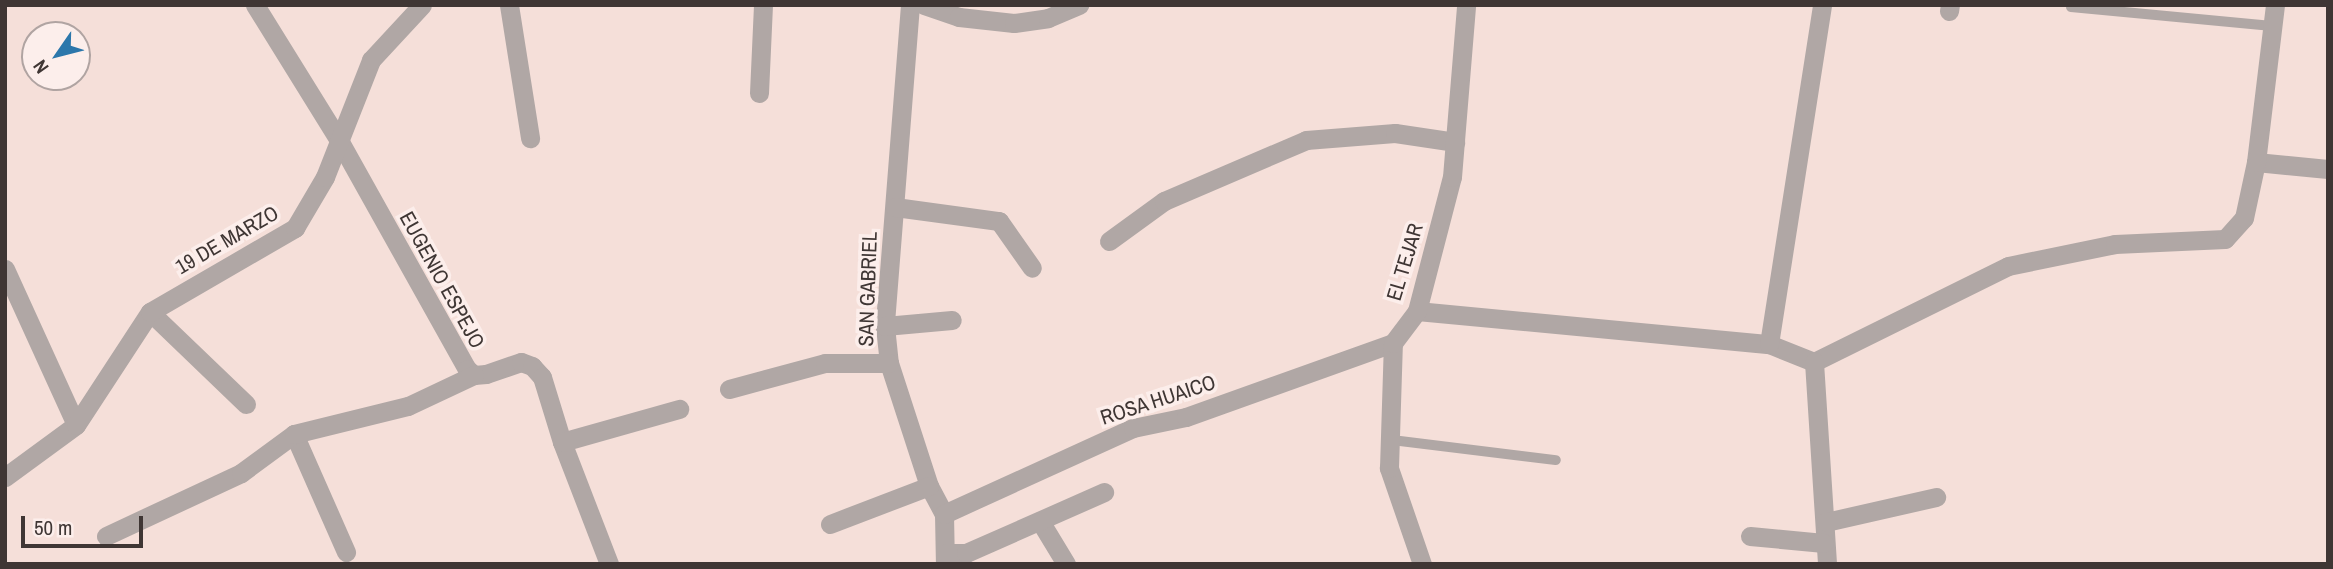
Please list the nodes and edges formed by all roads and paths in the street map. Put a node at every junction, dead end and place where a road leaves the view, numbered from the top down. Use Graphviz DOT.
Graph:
graph roads {
  1 [pos="255,5"];
  2 [pos="422,5"];
  3 [pos="509,5"];
  4 [pos="763,5"];
  5 [pos="910,5"];
  6 [pos="924,5"];
  7 [pos="1079,5"];
  8 [pos="1466,5"];
  9 [pos="1822,5"];
  10 [pos="2275,5"];
  11 [pos="2071,7"];
  12 [pos="2272,26"];
  13 [pos="759,93"];
  14 [pos="530,138"];
  15 [pos="340,142"];
  16 [pos="1455,142"];
  17 [pos="2256,162"];
  18 [pos="2328,169"];
  19 [pos="895,206"];
  20 [pos="1109,241"];
  21 [pos="1032,268"];
  22 [pos="5,269"];
  23 [pos="1417,311"];
  24 [pos="150,312"];
  25 [pos="952,320"];
  26 [pos="885,326"];
  27 [pos="1393,343"];
  28 [pos="1769,344"];
  29 [pos="1814,362"];
  30 [pos="889,363"];
  31 [pos="474,375"];
  32 [pos="729,388"];
  33 [pos="246,404"];
  34 [pos="679,409"];
  35 [pos="76,425"];
  36 [pos="293,434"];
  37 [pos="1392,440"];
  38 [pos="562,442"];
  39 [pos="1556,460"];
  40 [pos="5,477"];
  41 [pos="929,486"];
  42 [pos="1104,492"];
  43 [pos="1936,497"];
  44 [pos="944,514"];
  45 [pos="1040,521"];
  46 [pos="1826,522"];
  47 [pos="830,524"];
  48 [pos="106,536"];
  49 [pos="1750,536"];
  50 [pos="1825,543"];
  51 [pos="346,552"];
  52 [pos="946,558"];
  53 [pos="609,564"];
  54 [pos="1066,564"];
  55 [pos="1422,564"];
  56 [pos="1827,564"];
  1 -- 15 [label="street, EUGENIO ESPEJO"];
  2 -- 15 [label="street, 19 DE MARZO"];
  3 -- 14 [label="street"];
  4 -- 13 [label="street"];
  5 -- 19 [label="street, SAN GABRIEL"];
  6 -- 7 [label="street"];
  8 -- 16 [label="street, EL TEJAR"];
  9 -- 28 [label="street"];
  10 -- 12 [label="street"];
  11 -- 12 [label="lane"];
  12 -- 17 [label="street"];
  15 -- 24 [label="street, 19 DE MARZO"];
  15 -- 31 [label="street, EUGENIO ESPEJO"];
  16 -- 20 [label="street"];
  16 -- 23 [label="street, EL TEJAR"];
  17 -- 18 [label="street"];
  17 -- 29 [label="street"];
  19 -- 21 [label="street"];
  19 -- 26 [label="street, SAN GABRIEL"];
  22 -- 35 [label="street"];
  23 -- 27 [label="street, EL TEJAR"];
  23 -- 28 [label="street"];
  24 -- 33 [label="street"];
  24 -- 35 [label="street, 19 DE MARZO"];
  25 -- 26 [label="street"];
  26 -- 30 [label="street, SAN GABRIEL"];
  27 -- 37 [label="street"];
  27 -- 44 [label="street, ROSA HUAICO"];
  28 -- 29 [label="street"];
  29 -- 46 [label="street"];
  30 -- 32 [label="street"];
  30 -- 41 [label="street, SAN GABRIEL"];
  31 -- 36 [label="street"];
  31 -- 38 [label="street, EUGENIO ESPEJO"];
  34 -- 38 [label="street"];
  35 -- 40 [label="street, 19 DE MARZO"];
  36 -- 48 [label="street"];
  36 -- 51 [label="street"];
  37 -- 39 [label="lane"];
  37 -- 55 [label="street"];
  38 -- 53 [label="street, EUGENIO ESPEJO"];
  41 -- 44 [label="street, SAN GABRIEL"];
  41 -- 47 [label="street"];
  42 -- 45 [label="street"];
  43 -- 46 [label="street"];
  44 -- 52 [label="street, SAN GABRIEL"];
  45 -- 52 [label="street"];
  45 -- 54 [label="street"];
  46 -- 50 [label="street"];
  49 -- 50 [label="street"];
  50 -- 56 [label="street"];
}
